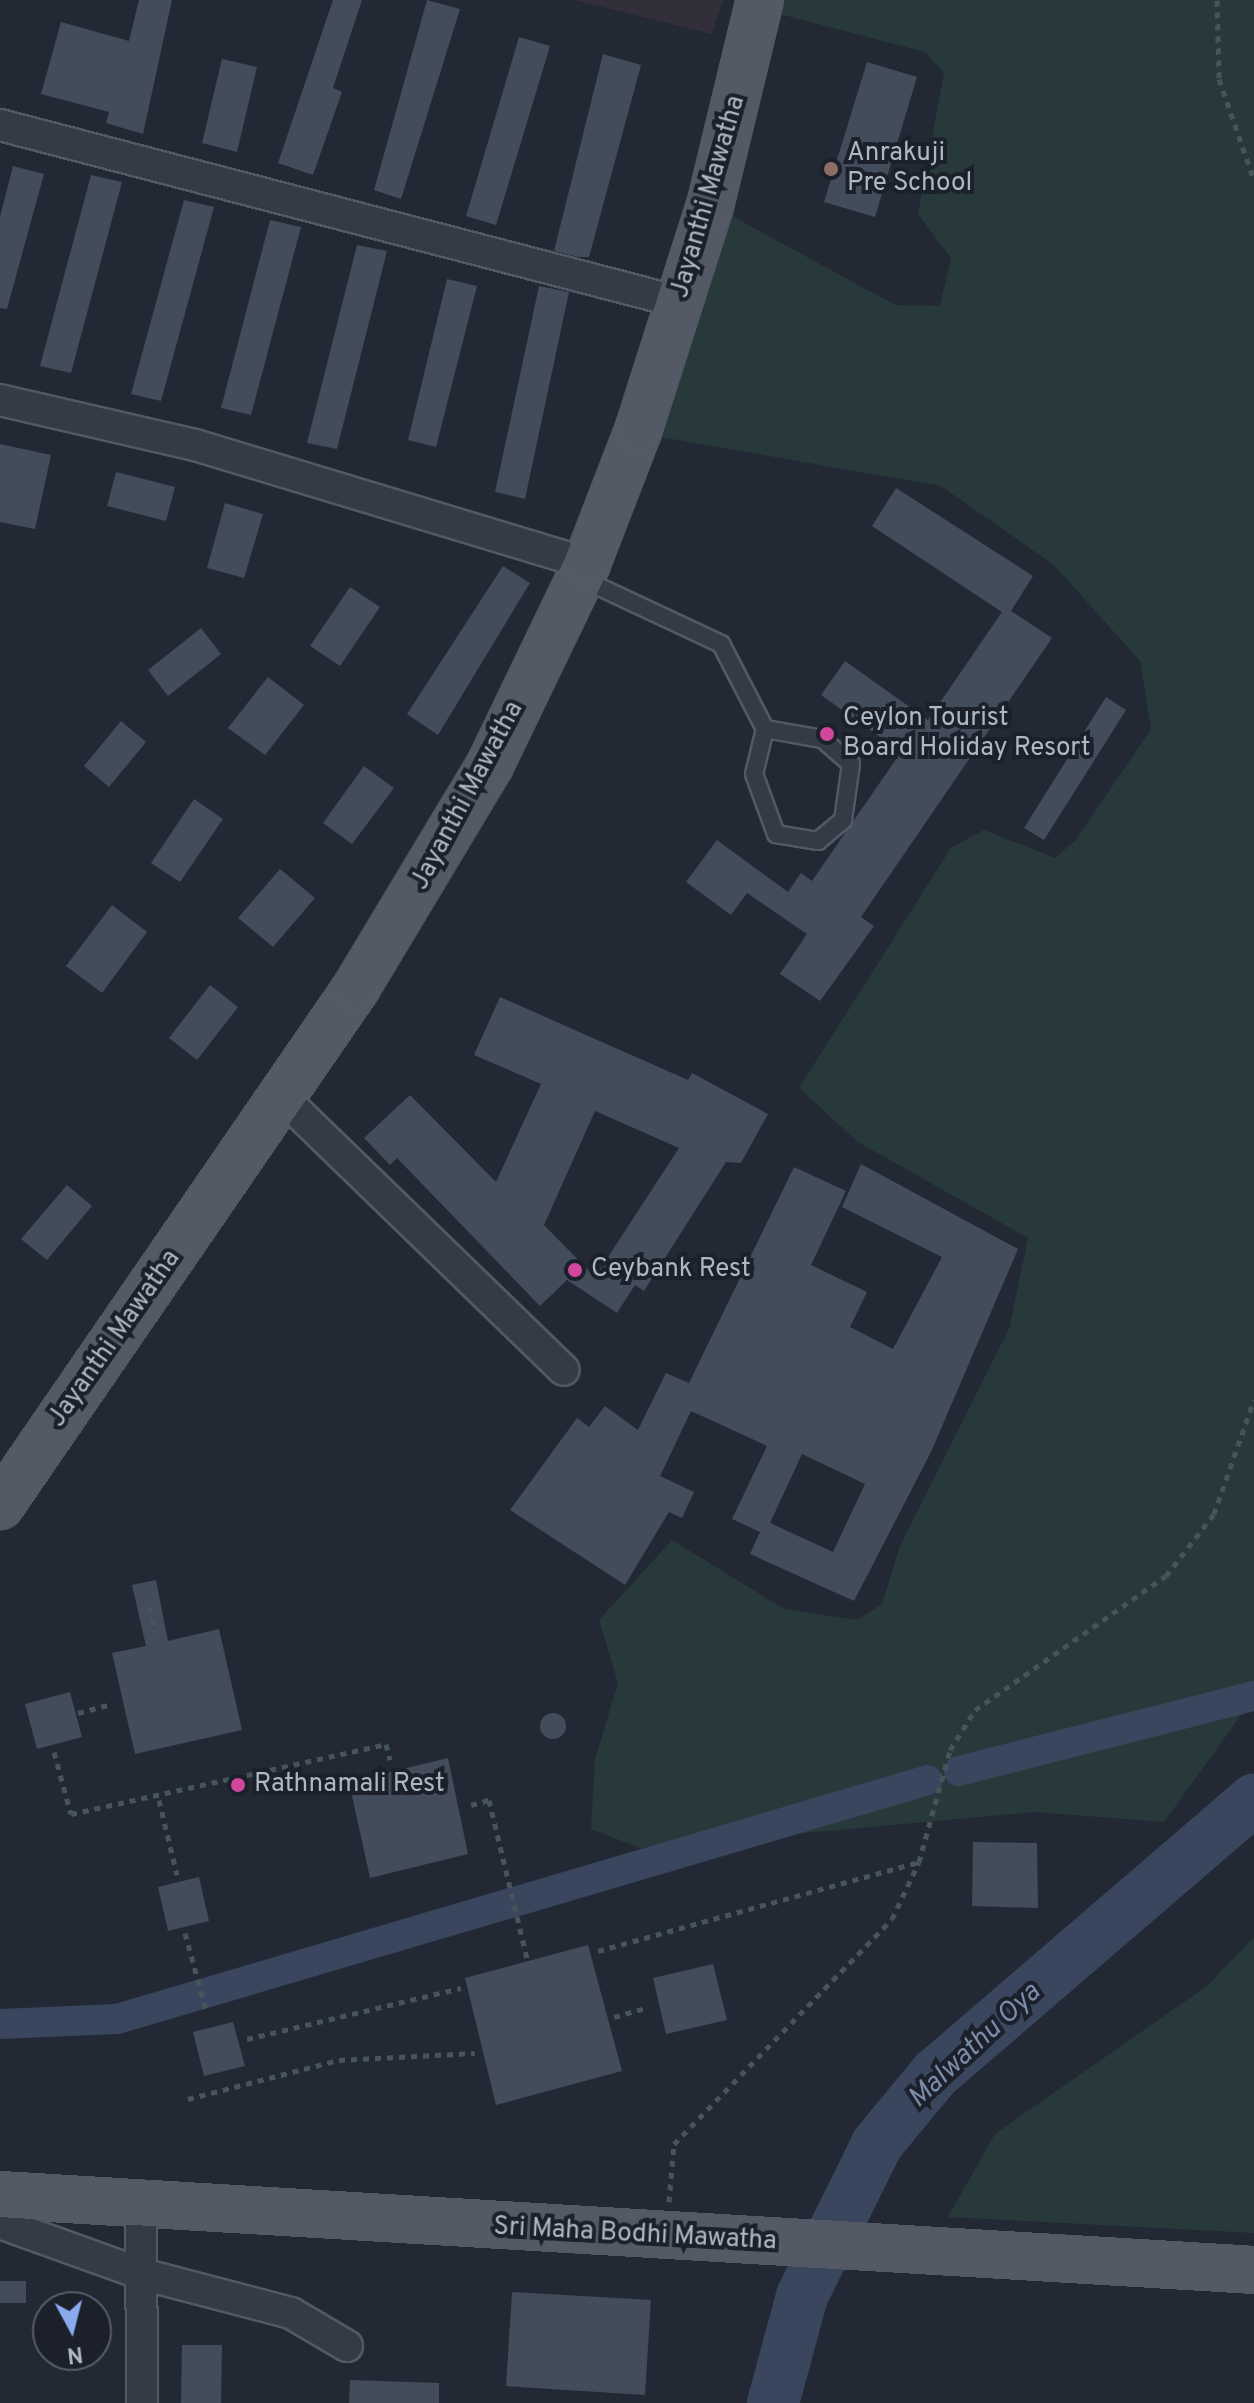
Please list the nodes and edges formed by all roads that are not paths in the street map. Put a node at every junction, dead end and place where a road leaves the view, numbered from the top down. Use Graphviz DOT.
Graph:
graph roads {
  1 [pos="760,0"];
  2 [pos="0,125"];
  3 [pos="679,302"];
  4 [pos="0,400"];
  5 [pos="583,570"];
  6 [pos="765,729"];
  7 [pos="282,1097"];
  8 [pos="564,1370"];
  9 [pos="0,1506"];
  10 [pos="4,2205"];
  11 [pos="141,2209"];
  12 [pos="1254,2270"];
  13 [pos="142,2274"];
  14 [pos="347,2346"];
  15 [pos="142,2403"];
  1 -- 3 [label="main road, Jayanthi Mawatha"];
  2 -- 3 [label="street"];
  3 -- 5 [label="main road, Jayanthi Mawatha"];
  4 -- 5 [label="street"];
  5 -- 6 [label="lane"];
  5 -- 7 [label="main road, Jayanthi Mawatha"];
  6 -- 6 [label="lane"];
  7 -- 8 [label="street"];
  7 -- 9 [label="main road, Jayanthi Mawatha"];
  10 -- 11 [label="main road, Sri Maha Bodhi Mawatha"];
  10 -- 13 [label="street"];
  11 -- 12 [label="main road, Sri Maha Bodhi Mawatha"];
  11 -- 13 [label="street"];
  13 -- 14 [label="street"];
  13 -- 15 [label="street"];
}
